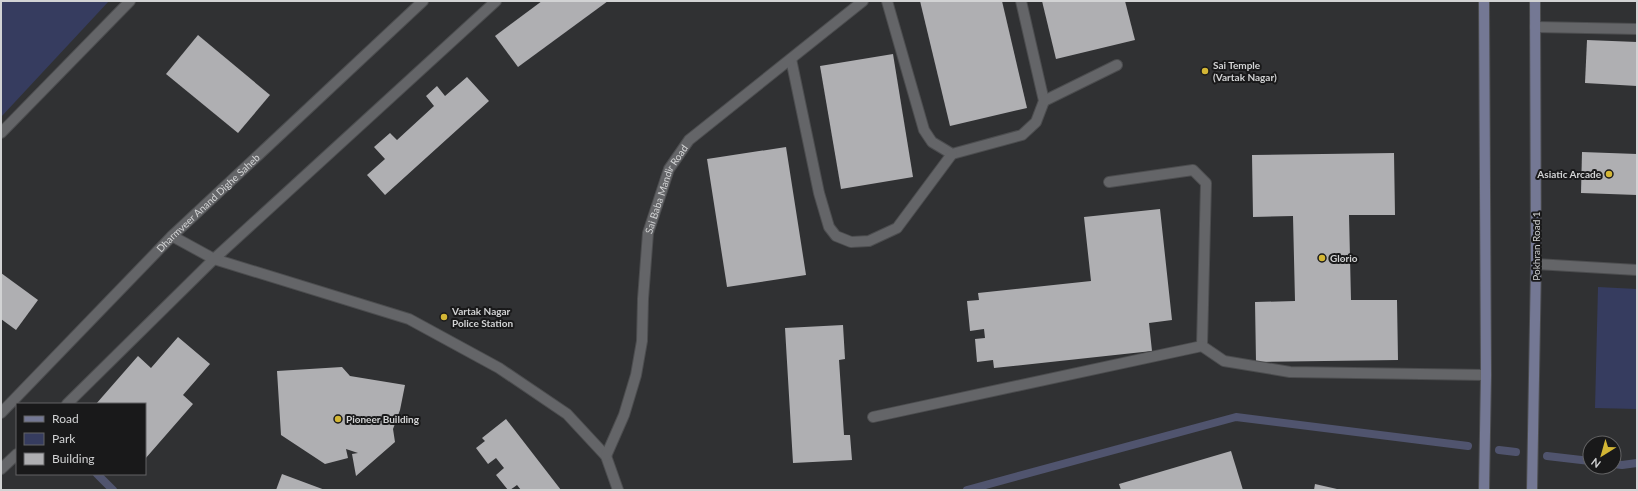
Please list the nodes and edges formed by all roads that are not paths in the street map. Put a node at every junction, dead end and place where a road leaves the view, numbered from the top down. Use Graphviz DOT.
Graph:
graph roads {
  1 [pos="130,1"];
  2 [pos="423,1"];
  3 [pos="496,1"];
  4 [pos="864,1"];
  5 [pos="887,1"];
  6 [pos="1021,1"];
  7 [pos="1484,1"];
  8 [pos="1535,1"];
  9 [pos="1535,27"];
  10 [pos="1637,29"];
  11 [pos="791,59"];
  12 [pos="1117,65"];
  13 [pos="1044,101"];
  14 [pos="1,133"];
  15 [pos="952,154"];
  16 [pos="1109,182"];
  17 [pos="172,236"];
  18 [pos="214,259"];
  19 [pos="1536,264"];
  20 [pos="1637,270"];
  21 [pos="1202,346"];
  22 [pos="1486,375"];
  23 [pos="68,403"];
  24 [pos="1,413"];
  25 [pos="872,417"];
  26 [pos="16,455"];
  27 [pos="606,456"];
  28 [pos="1,469"];
  29 [pos="618,490"];
  30 [pos="1484,490"];
  31 [pos="1532,490"];
  1 -- 14 [label="street"];
  2 -- 17 [label="street, Dharmveer Anand Dighe Saheb"];
  3 -- 18 [label="street"];
  4 -- 11 [label="street, Sai Baba Mandir Road"];
  5 -- 15 [label="street"];
  6 -- 13 [label="street"];
  7 -- 22 [label="main road"];
  8 -- 9 [label="main road, Pokhran Road 1"];
  9 -- 10 [label="street"];
  9 -- 19 [label="main road, Pokhran Road 1"];
  11 -- 15 [label="street"];
  11 -- 27 [label="street, Sai Baba Mandir Road"];
  12 -- 13 [label="street"];
  13 -- 15 [label="street"];
  16 -- 21 [label="street"];
  17 -- 18 [label="street"];
  17 -- 24 [label="street, Dharmveer Anand Dighe Saheb"];
  18 -- 23 [label="street"];
  18 -- 27 [label="street"];
  19 -- 20 [label="street"];
  19 -- 31 [label="main road, Pokhran Road 1"];
  21 -- 22 [label="street"];
  21 -- 25 [label="street"];
  22 -- 30 [label="main road"];
  26 -- 28 [label="street"];
  27 -- 29 [label="street"];
}
